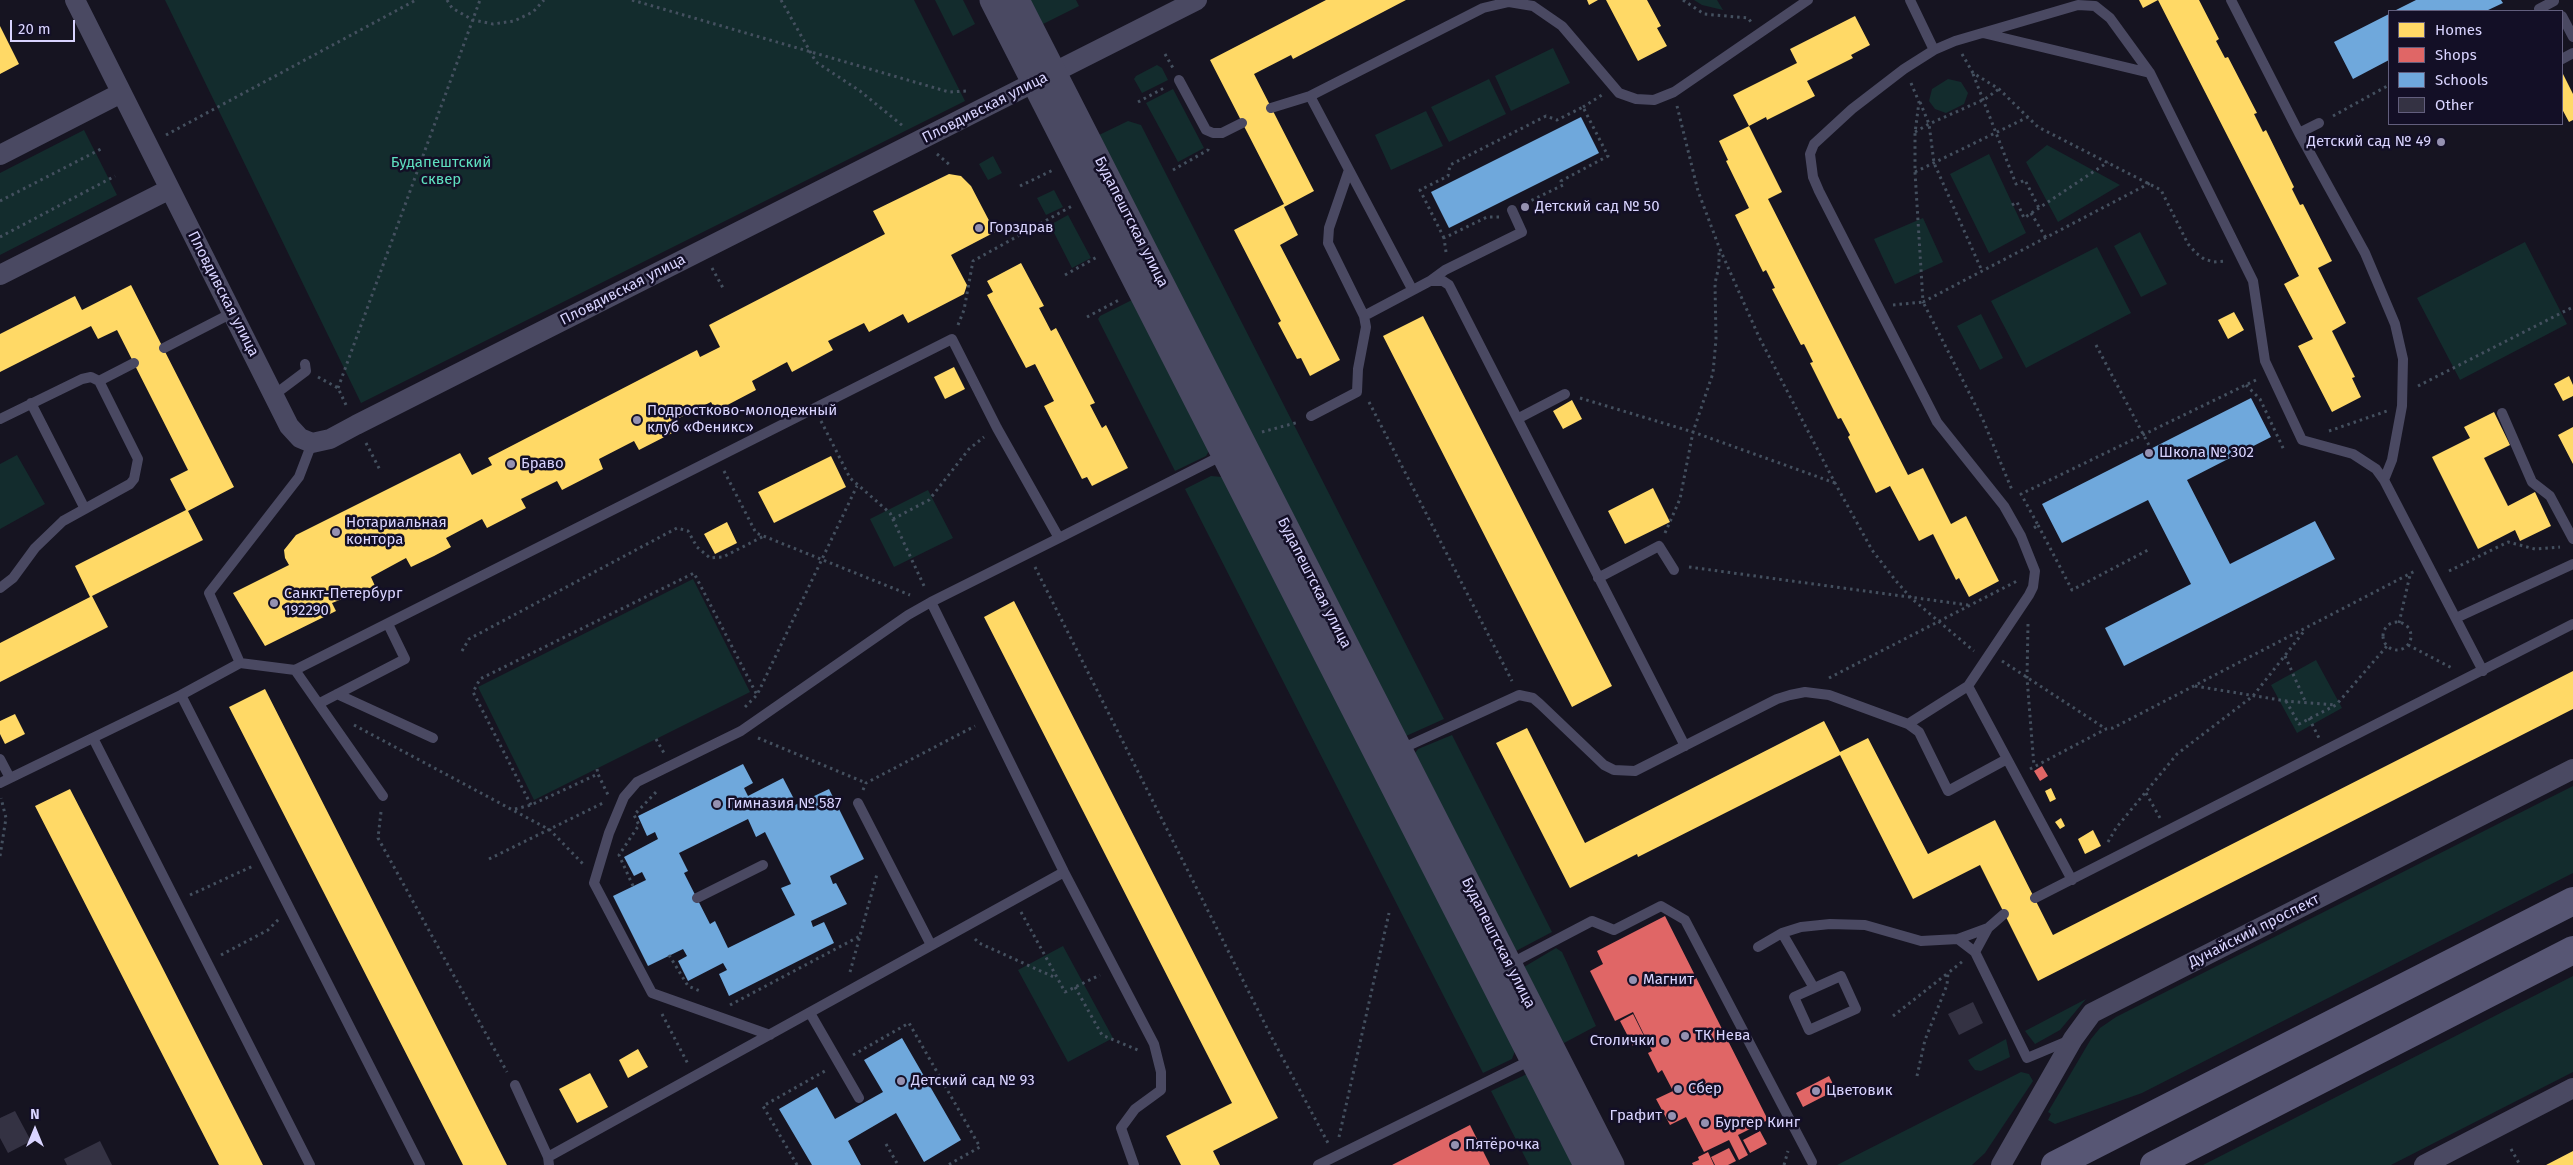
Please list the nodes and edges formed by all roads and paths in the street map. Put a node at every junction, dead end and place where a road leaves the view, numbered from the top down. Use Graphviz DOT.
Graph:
graph roads {
  1 [pos="75,0"];
  2 [pos="416,0"];
  3 [pos="446,0"];
  4 [pos="480,0"];
  5 [pos="544,0"];
  6 [pos="632,0"];
  7 [pos="781,0"];
  8 [pos="992,0"];
  9 [pos="1017,0"];
  10 [pos="1196,0"];
  11 [pos="1683,0"];
  12 [pos="1808,0"];
  13 [pos="1910,0"];
  14 [pos="2231,0"];
  15 [pos="2554,0"];
  16 [pos="2539,9"];
  17 [pos="2563,18"];
  18 [pos="473,20"];
  19 [pos="1760,32"];
  20 [pos="1982,33"];
  21 [pos="2573,37"];
  22 [pos="1955,41"];
  23 [pos="1934,50"];
  24 [pos="810,52"];
  25 [pos="1904,69"];
  26 [pos="1973,73"];
  27 [pos="2150,74"];
  28 [pos="1044,78"];
  29 [pos="1179,80"];
  30 [pos="2388,86"];
  31 [pos="1999,89"];
  32 [pos="969,91"];
  33 [pos="1674,92"];
  34 [pos="121,93"];
  35 [pos="1603,94"];
  36 [pos="1310,96"];
  37 [pos="1985,99"];
  38 [pos="1138,102"];
  39 [pos="1920,102"];
  40 [pos="1584,107"];
  41 [pos="1271,108"];
  42 [pos="2028,118"];
  43 [pos="1242,123"];
  44 [pos="2319,123"];
  45 [pos="1929,124"];
  46 [pos="180,127"];
  47 [pos="905,128"];
  48 [pos="1213,133"];
  49 [pos="1915,133"];
  50 [pos="2299,133"];
  51 [pos="1995,134"];
  52 [pos="101,149"];
  53 [pos="930,149"];
  54 [pos="0,155"];
  55 [pos="2108,162"];
  56 [pos="1934,163"];
  57 [pos="951,166"];
  58 [pos="1173,170"];
  59 [pos="1349,170"];
  60 [pos="1051,171"];
  61 [pos="1915,172"];
  62 [pos="115,176"];
  63 [pos="2150,183"];
  64 [pos="1020,186"];
  65 [pos="170,188"];
  66 [pos="0,201"];
  67 [pos="1074,204"];
  68 [pos="2012,205"];
  69 [pos="2039,208"];
  70 [pos="1512,210"];
  71 [pos="2031,213"];
  72 [pos="0,237"];
  73 [pos="1444,238"];
  74 [pos="2046,238"];
  75 [pos="1719,247"];
  76 [pos="1101,255"];
  77 [pos="2241,257"];
  78 [pos="1450,267"];
  79 [pos="1982,271"];
  80 [pos="0,275"];
  81 [pos="1065,275"];
  82 [pos="1430,281"];
  83 [pos="1412,289"];
  84 [pos="1922,302"];
  85 [pos="1878,306"];
  86 [pos="2573,307"];
  87 [pos="232,313"];
  88 [pos="1364,316"];
  89 [pos="952,339"];
  90 [pos="2096,345"];
  91 [pos="164,348"];
  92 [pos="134,363"];
  93 [pos="305,364"];
  94 [pos="311,374"];
  95 [pos="2269,374"];
  96 [pos="99,381"];
  97 [pos="2246,385"];
  98 [pos="338,388"];
  99 [pos="1357,392"];
  100 [pos="1565,394"];
  101 [pos="2403,394"];
  102 [pos="274,396"];
  103 [pos="31,403"];
  104 [pos="2402,406"];
  105 [pos="348,408"];
  106 [pos="815,410"];
  107 [pos="2502,414"];
  108 [pos="1311,416"];
  109 [pos="1519,418"];
  110 [pos="0,419"];
  111 [pos="1300,422"];
  112 [pos="997,428"];
  113 [pos="1265,432"];
  114 [pos="1693,432"];
  115 [pos="2143,434"];
  116 [pos="362,436"];
  117 [pos="2302,440"];
  118 [pos="312,443"];
  119 [pos="2151,449"];
  120 [pos="1234,450"];
  121 [pos="2284,450"];
  122 [pos="717,457"];
  123 [pos="380,470"];
  124 [pos="2384,480"];
  125 [pos="1836,483"];
  126 [pos="857,486"];
  127 [pos="86,509"];
  128 [pos="893,519"];
  129 [pos="2011,519"];
  130 [pos="2038,525"];
  131 [pos="764,536"];
  132 [pos="2020,536"];
  133 [pos="1058,538"];
  134 [pos="2570,542"];
  135 [pos="1659,546"];
  136 [pos="2148,550"];
  137 [pos="821,559"];
  138 [pos="2573,564"];
  139 [pos="1034,565"];
  140 [pos="1674,570"];
  141 [pos="1598,578"];
  142 [pos="2023,578"];
  143 [pos="2435,578"];
  144 [pos="0,588"];
  145 [pos="1911,598"];
  146 [pos="931,602"];
  147 [pos="1968,605"];
  148 [pos="2029,616"];
  149 [pos="2456,618"];
  150 [pos="1938,620"];
  151 [pos="2399,623"];
  152 [pos="388,624"];
  153 [pos="2573,624"];
  154 [pos="2306,628"];
  155 [pos="2408,645"];
  156 [pos="2387,646"];
  157 [pos="462,651"];
  158 [pos="1989,653"];
  159 [pos="2285,656"];
  160 [pos="1999,659"];
  161 [pos="240,663"];
  162 [pos="295,670"];
  163 [pos="2483,670"];
  164 [pos="2469,677"];
  165 [pos="2027,678"];
  166 [pos="1828,679"];
  167 [pos="1968,686"];
  168 [pos="2194,686"];
  169 [pos="337,694"];
  170 [pos="182,695"];
  171 [pos="757,695"];
  172 [pos="1519,695"];
  173 [pos="2253,696"];
  174 [pos="2286,701"];
  175 [pos="320,703"];
  176 [pos="2306,703"];
  177 [pos="2336,705"];
  178 [pos="741,712"];
  179 [pos="989,718"];
  180 [pos="1908,724"];
  181 [pos="2106,729"];
  182 [pos="741,731"];
  183 [pos="93,738"];
  184 [pos="433,738"];
  185 [pos="1684,746"];
  186 [pos="1389,754"];
  187 [pos="0,759"];
  188 [pos="2007,759"];
  189 [pos="670,765"];
  190 [pos="597,769"];
  191 [pos="2573,769"];
  192 [pos="598,774"];
  193 [pos="5,781"];
  194 [pos="2146,793"];
  195 [pos="0,794"];
  196 [pos="383,796"];
  197 [pos="858,803"];
  198 [pos="532,805"];
  199 [pos="514,809"];
  200 [pos="2160,819"];
  201 [pos="550,830"];
  202 [pos="2108,844"];
  203 [pos="883,852"];
  204 [pos="0,856"];
  205 [pos="489,859"];
  206 [pos="265,860"];
  207 [pos="763,865"];
  208 [pos="1064,872"];
  209 [pos="2072,880"];
  210 [pos="594,883"];
  211 [pos="633,886"];
  212 [pos="697,898"];
  213 [pos="2035,898"];
  214 [pos="1014,899"];
  215 [pos="176,901"];
  216 [pos="2573,901"];
  217 [pos="289,908"];
  218 [pos="1390,913"];
  219 [pos="2004,914"];
  220 [pos="965,926"];
  221 [pos="1988,928"];
  222 [pos="1782,933"];
  223 [pos="860,936"];
  224 [pos="1958,939"];
  225 [pos="931,945"];
  226 [pos="1758,947"];
  227 [pos="2573,950"];
  228 [pos="1975,952"];
  229 [pos="207,963"];
  230 [pos="1114,968"];
  231 [pos="1499,970"];
  232 [pos="1057,978"];
  233 [pos="1075,987"];
  234 [pos="1814,988"];
  235 [pos="652,993"];
  236 [pos="844,994"];
  237 [pos="810,1013"];
  238 [pos="1893,1016"];
  239 [pos="724,1019"];
  240 [pos="770,1035"];
  241 [pos="2073,1039"];
  242 [pos="1157,1058"];
  243 [pos="1532,1059"];
  244 [pos="837,1064"];
  245 [pos="695,1076"];
  246 [pos="1917,1076"];
  247 [pos="515,1086"];
  248 [pos="2573,1088"];
  249 [pos="859,1098"];
  250 [pos="886,1144"];
  251 [pos="2511,1149"];
  252 [pos="1335,1157"];
  253 [pos="548,1161"];
  254 [pos="1812,1162"];
  255 [pos="310,1165"];
  256 [pos="420,1165"];
  257 [pos="797,1165"];
  258 [pos="898,1165"];
  259 [pos="948,1165"];
  260 [pos="1134,1165"];
  261 [pos="1318,1165"];
  262 [pos="1586,1165"];
  263 [pos="1612,1165"];
  264 [pos="2001,1165"];
  265 [pos="2055,1165"];
  266 [pos="2154,1165"];
  267 [pos="2424,1165"];
  268 [pos="2520,1165"];
  1 -- 34 [label="street, Пловдивская улица"];
  2 -- 46 [label="path"];
  3 -- 18 [label="path"];
  4 -- 18 [label="path"];
  5 -- 18 [label="path"];
  6 -- 24 [label="path"];
  7 -- 24 [label="path"];
  8 -- 28 [label="street, Будапештская улица"];
  9 -- 28 [label="street, Будапештская улица"];
  10 -- 28 [label="street, Пловдивская улица"];
  11 -- 19 [label="path"];
  12 -- 19 [label="lane"];
  13 -- 23 [label="lane"];
  14 -- 50 [label="lane"];
  15 -- 16 [label="lane"];
  17 -- 21 [label="lane"];
  18 -- 98 [label="path"];
  19 -- 33 [label="lane"];
  20 -- 22 [label="lane"];
  20 -- 27 [label="lane"];
  20 -- 27 [label="lane"];
  22 -- 23 [label="lane"];
  22 -- 26 [label="path"];
  23 -- 25 [label="lane"];
  24 -- 32 [label="path"];
  24 -- 47 [label="path"];
  25 -- 39 [label="path"];
  25 -- 85 [label="lane"];
  26 -- 31 [label="path"];
  26 -- 37 [label="path"];
  27 -- 77 [label="lane"];
  28 -- 118 [label="street, Пловдивская улица"];
  28 -- 120 [label="street, Будапештская улица"];
  29 -- 38 [label="path"];
  29 -- 48 [label="lane"];
  30 -- 44 [label="path"];
  31 -- 37 [label="path"];
  31 -- 42 [label="path"];
  33 -- 36 [label="lane"];
  33 -- 75 [label="path"];
  34 -- 54 [label="street"];
  34 -- 65 [label="street, Пловдивская улица"];
  35 -- 40 [label="path"];
  36 -- 41 [label="lane"];
  36 -- 59 [label="lane"];
  37 -- 45 [label="path"];
  37 -- 51 [label="path"];
  39 -- 45 [label="path"];
  39 -- 49 [label="path"];
  40 -- 70 [label="path"];
  40 -- 73 [label="path"];
  42 -- 51 [label="path"];
  42 -- 55 [label="path"];
  43 -- 48 [label="lane"];
  44 -- 50 [label="lane"];
  45 -- 49 [label="path"];
  45 -- 56 [label="path"];
  48 -- 58 [label="path"];
  49 -- 61 [label="path"];
  50 -- 101 [label="lane"];
  51 -- 56 [label="path"];
  51 -- 69 [label="path"];
  52 -- 66 [label="path"];
  53 -- 57 [label="path"];
  55 -- 63 [label="path"];
  55 -- 69 [label="path"];
  56 -- 61 [label="path"];
  56 -- 79 [label="path"];
  59 -- 83 [label="lane"];
  59 -- 88 [label="lane"];
  60 -- 64 [label="path"];
  61 -- 84 [label="path"];
  62 -- 72 [label="path"];
  63 -- 74 [label="path"];
  63 -- 77 [label="path"];
  65 -- 80 [label="street"];
  65 -- 87 [label="street, Пловдивская улица"];
  67 -- 89 [label="path"];
  68 -- 71 [label="path"];
  69 -- 71 [label="path"];
  70 -- 73 [label="path"];
  70 -- 78 [label="lane"];
  71 -- 74 [label="path"];
  73 -- 78 [label="path"];
  74 -- 79 [label="path"];
  75 -- 114 [label="path"];
  75 -- 125 [label="path"];
  76 -- 81 [label="path"];
  77 -- 95 [label="lane"];
  78 -- 82 [label="lane"];
  79 -- 84 [label="path"];
  82 -- 83 [label="lane"];
  82 -- 109 [label="lane"];
  83 -- 88 [label="lane"];
  84 -- 85 [label="path"];
  84 -- 129 [label="path"];
  85 -- 129 [label="lane"];
  86 -- 101 [label="path"];
  87 -- 91 [label="lane"];
  87 -- 102 [label="street, Пловдивская улица"];
  88 -- 99 [label="lane"];
  89 -- 106 [label="lane"];
  89 -- 112 [label="lane"];
  90 -- 115 [label="path"];
  92 -- 96 [label="lane"];
  93 -- 102 [label="lane"];
  94 -- 98 [label="path"];
  95 -- 97 [label="path"];
  95 -- 117 [label="lane"];
  96 -- 103 [label="lane"];
  96 -- 127 [label="lane"];
  97 -- 115 [label="path"];
  97 -- 121 [label="path"];
  98 -- 105 [label="path"];
  99 -- 108 [label="lane"];
  99 -- 172 [label="path"];
  100 -- 109 [label="lane"];
  100 -- 114 [label="path"];
  101 -- 104 [label="lane"];
  102 -- 118 [label="street, Пловдивская улица"];
  103 -- 110 [label="lane"];
  103 -- 127 [label="lane"];
  104 -- 117 [label="path"];
  104 -- 124 [label="lane"];
  106 -- 122 [label="lane"];
  106 -- 126 [label="path"];
  107 -- 134 [label="lane"];
  109 -- 141 [label="lane"];
  111 -- 113 [label="path"];
  112 -- 128 [label="path"];
  112 -- 133 [label="lane"];
  114 -- 125 [label="path"];
  114 -- 135 [label="path"];
  115 -- 119 [label="path"];
  115 -- 130 [label="path"];
  116 -- 123 [label="path"];
  117 -- 124 [label="lane"];
  118 -- 161 [label="lane"];
  120 -- 133 [label="lane"];
  120 -- 186 [label="street, Будапештская улица"];
  122 -- 131 [label="path"];
  122 -- 152 [label="lane"];
  124 -- 143 [label="lane"];
  125 -- 145 [label="path"];
  126 -- 128 [label="path"];
  126 -- 137 [label="path"];
  127 -- 144 [label="lane"];
  128 -- 146 [label="path"];
  129 -- 132 [label="lane"];
  130 -- 132 [label="path"];
  130 -- 136 [label="path"];
  131 -- 137 [label="path"];
  131 -- 157 [label="path"];
  132 -- 158 [label="lane"];
  133 -- 146 [label="lane"];
  134 -- 143 [label="path"];
  135 -- 140 [label="lane"];
  135 -- 141 [label="lane"];
  137 -- 146 [label="path"];
  137 -- 171 [label="path"];
  138 -- 149 [label="lane"];
  139 -- 252 [label="path"];
  140 -- 145 [label="path"];
  141 -- 185 [label="lane"];
  142 -- 147 [label="path"];
  143 -- 149 [label="lane"];
  145 -- 147 [label="path"];
  145 -- 150 [label="path"];
  146 -- 179 [label="lane"];
  146 -- 182 [label="lane"];
  147 -- 150 [label="path"];
  148 -- 165 [label="path"];
  149 -- 163 [label="lane"];
  150 -- 158 [label="path"];
  150 -- 166 [label="path"];
  151 -- 154 [label="path"];
  151 -- 155 [label="path"];
  151 -- 156 [label="path"];
  152 -- 162 [label="lane"];
  152 -- 169 [label="lane"];
  153 -- 163 [label="lane"];
  154 -- 159 [label="path"];
  154 -- 168 [label="path"];
  155 -- 156 [label="path"];
  155 -- 164 [label="path"];
  156 -- 177 [label="path"];
  158 -- 167 [label="lane"];
  159 -- 173 [label="path"];
  159 -- 176 [label="path"];
  160 -- 165 [label="path"];
  161 -- 162 [label="lane"];
  161 -- 170 [label="lane"];
  162 -- 175 [label="lane"];
  163 -- 164 [label="lane"];
  164 -- 209 [label="lane"];
  165 -- 181 [label="path"];
  165 -- 181 [label="path"];
  167 -- 180 [label="lane"];
  167 -- 188 [label="lane"];
  168 -- 173 [label="path"];
  168 -- 181 [label="path"];
  169 -- 175 [label="lane"];
  169 -- 184 [label="lane"];
  169 -- 199 [label="path"];
  170 -- 183 [label="lane"];
  170 -- 206 [label="lane"];
  171 -- 178 [label="path"];
  171 -- 198 [label="path"];
  172 -- 185 [label="lane"];
  172 -- 186 [label="lane"];
  173 -- 174 [label="path"];
  173 -- 194 [label="path"];
  174 -- 176 [label="path"];
  174 -- 177 [label="path"];
  175 -- 196 [label="lane"];
  176 -- 177 [label="path"];
  179 -- 182 [label="path"];
  179 -- 208 [label="lane"];
  180 -- 185 [label="lane"];
  180 -- 188 [label="lane"];
  182 -- 189 [label="lane"];
  183 -- 193 [label="lane"];
  183 -- 215 [label="lane"];
  186 -- 231 [label="street, Будапештская улица"];
  187 -- 193 [label="lane"];
  188 -- 209 [label="lane"];
  189 -- 210 [label="lane"];
  189 -- 211 [label="path"];
  190 -- 192 [label="path"];
  191 -- 241 [label="street, Дунайский проспект"];
  192 -- 198 [label="path"];
  192 -- 201 [label="path"];
  194 -- 200 [label="path"];
  194 -- 202 [label="path"];
  195 -- 204 [label="path"];
  196 -- 247 [label="path"];
  197 -- 203 [label="lane"];
  198 -- 199 [label="path"];
  199 -- 201 [label="path"];
  201 -- 205 [label="path"];
  201 -- 210 [label="path"];
  203 -- 223 [label="path"];
  203 -- 225 [label="lane"];
  206 -- 215 [label="path"];
  206 -- 217 [label="lane"];
  207 -- 212 [label="lane"];
  208 -- 214 [label="lane"];
  208 -- 230 [label="lane"];
  209 -- 213 [label="lane"];
  210 -- 235 [label="lane"];
  214 -- 220 [label="lane"];
  214 -- 232 [label="path"];
  215 -- 229 [label="lane"];
  216 -- 265 [label="main road"];
  217 -- 229 [label="path"];
  217 -- 256 [label="lane"];
  218 -- 252 [label="path"];
  219 -- 221 [label="lane"];
  220 -- 225 [label="lane"];
  220 -- 232 [label="path"];
  221 -- 224 [label="lane"];
  221 -- 228 [label="lane"];
  222 -- 224 [label="lane"];
  222 -- 226 [label="lane"];
  222 -- 234 [label="lane"];
  223 -- 236 [label="path"];
  223 -- 239 [label="path"];
  224 -- 228 [label="lane"];
  225 -- 236 [label="lane"];
  227 -- 266 [label="main road"];
  228 -- 241 [label="lane"];
  229 -- 255 [label="lane"];
  230 -- 233 [label="path"];
  230 -- 242 [label="lane"];
  231 -- 243 [label="street, Будапештская улица"];
  231 -- 254 [label="lane"];
  231 -- 263 [label="street, Будапештская улица"];
  232 -- 233 [label="path"];
  233 -- 242 [label="path"];
  234 -- 234 [label="lane"];
  235 -- 239 [label="lane"];
  235 -- 245 [label="path"];
  236 -- 237 [label="lane"];
  237 -- 240 [label="lane"];
  237 -- 244 [label="lane"];
  238 -- 246 [label="path"];
  239 -- 240 [label="lane"];
  240 -- 245 [label="lane"];
  241 -- 264 [label="street, Дунайский проспект"];
  242 -- 260 [label="lane"];
  243 -- 252 [label="lane"];
  243 -- 262 [label="street, Будапештская улица"];
  244 -- 249 [label="lane"];
  244 -- 257 [label="path"];
  244 -- 259 [label="path"];
  245 -- 253 [label="lane"];
  247 -- 253 [label="lane"];
  248 -- 267 [label="street"];
  250 -- 258 [label="path"];
  251 -- 268 [label="path"];
  252 -- 261 [label="lane"];
}
